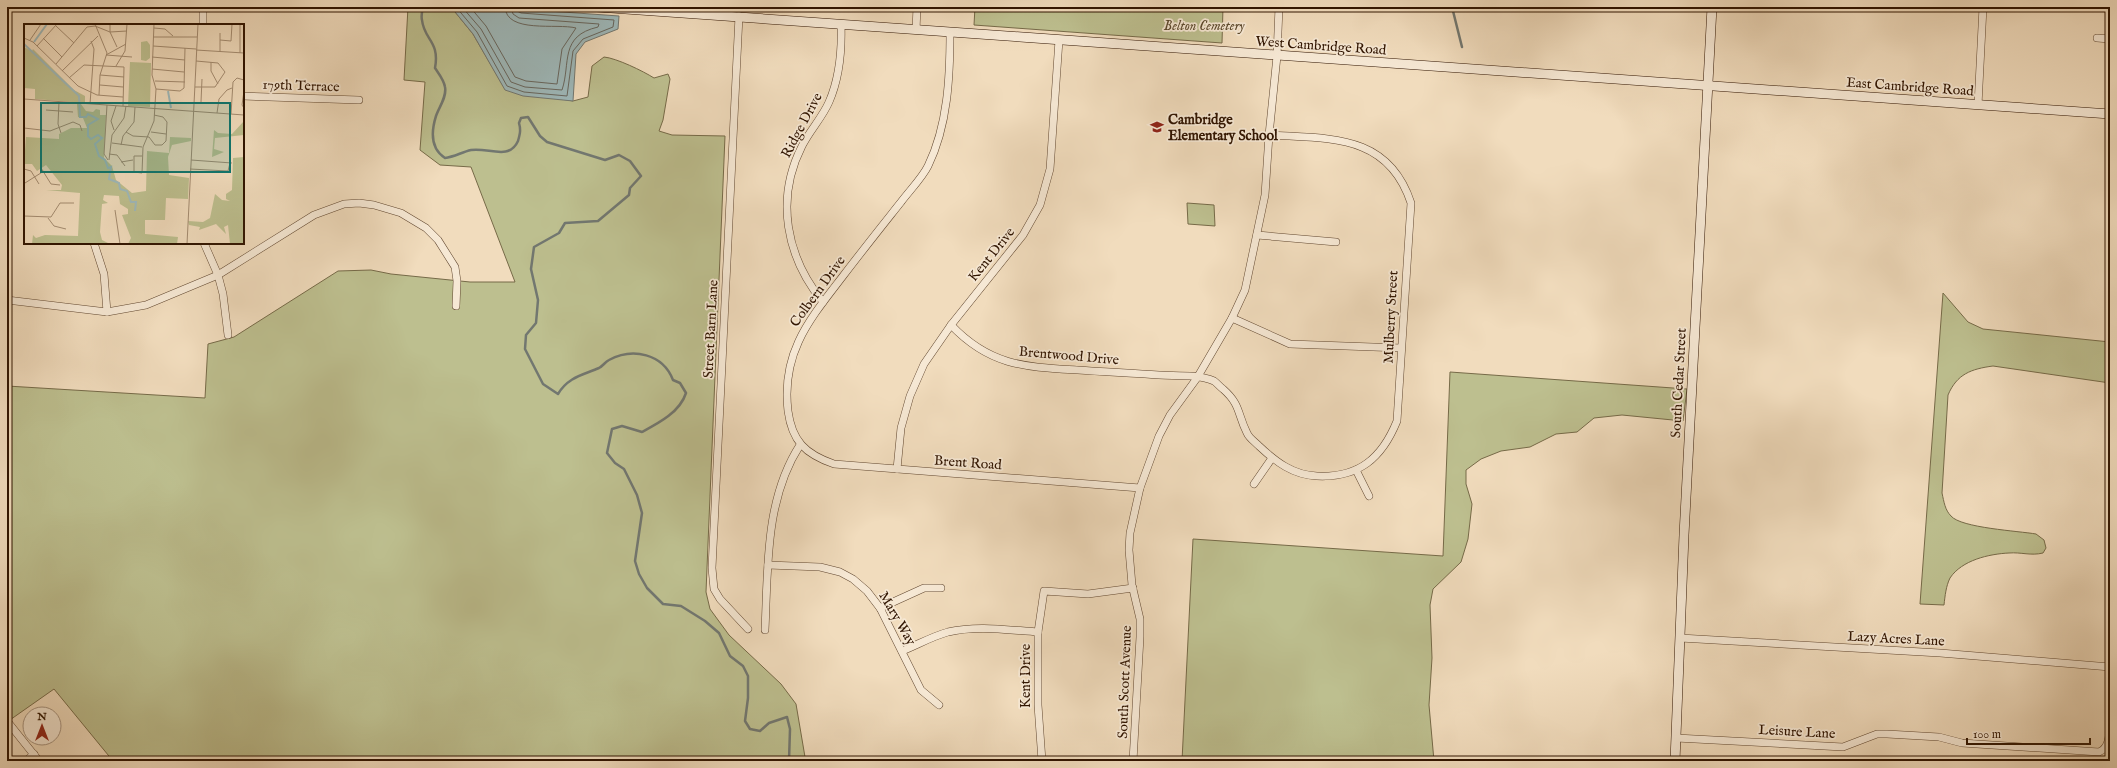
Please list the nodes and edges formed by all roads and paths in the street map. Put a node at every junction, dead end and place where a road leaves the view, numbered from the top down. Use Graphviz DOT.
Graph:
graph roads {
  1 [pos="203,7"];
  2 [pos="597,7"];
  3 [pos="917,7"];
  4 [pos="1279,7"];
  5 [pos="1712,7"];
  6 [pos="1983,7"];
  7 [pos="739,16"];
  8 [pos="203,24"];
  9 [pos="841,24"];
  10 [pos="916,30"];
  11 [pos="950,32"];
  12 [pos="2097,38"];
  13 [pos="2110,39"];
  14 [pos="1059,40"];
  15 [pos="1277,56"];
  16 [pos="1708,86"];
  17 [pos="244,96"];
  18 [pos="359,100"];
  19 [pos="1978,105"];
  20 [pos="2110,114"];
  21 [pos="1268,135"];
  22 [pos="1257,235"];
  23 [pos="1336,242"];
  24 [pos="94,244"];
  25 [pos="204,244"];
  26 [pos="218,275"];
  27 [pos="7,300"];
  28 [pos="823,302"];
  29 [pos="456,306"];
  30 [pos="107,312"];
  31 [pos="1232,318"];
  32 [pos="951,325"];
  33 [pos="228,335"];
  34 [pos="1401,348"];
  35 [pos="1197,378"];
  36 [pos="1397,421"];
  37 [pos="800,445"];
  38 [pos="1272,458"];
  39 [pos="897,469"];
  40 [pos="1356,470"];
  41 [pos="1254,484"];
  42 [pos="1140,488"];
  43 [pos="1369,496"];
  44 [pos="768,565"];
  45 [pos="941,588"];
  46 [pos="1133,588"];
  47 [pos="880,608"];
  48 [pos="748,629"];
  49 [pos="764,630"];
  50 [pos="1038,632"];
  51 [pos="1680,638"];
  52 [pos="902,651"];
  53 [pos="2110,667"];
  54 [pos="939,705"];
  55 [pos="2110,715"];
  56 [pos="7,721"];
  57 [pos="1676,738"];
  58 [pos="34,754"];
  59 [pos="26,761"];
  60 [pos="39,761"];
  61 [pos="1042,761"];
  62 [pos="1133,761"];
  63 [pos="1675,761"];
  1 -- 8 [label="street"];
  2 -- 7 [label="street, West Cambridge Road"];
  3 -- 10 [label="street"];
  4 -- 15 [label="street"];
  5 -- 16 [label="street, South Cedar Street"];
  6 -- 19 [label="street"];
  7 -- 9 [label="street, West Cambridge Road"];
  7 -- 48 [label="street, Street Barn Lane"];
  9 -- 10 [label="street, West Cambridge Road"];
  9 -- 28 [label="street, Ridge Drive"];
  10 -- 11 [label="street, West Cambridge Road"];
  11 -- 14 [label="street, West Cambridge Road"];
  11 -- 28 [label="street, Colbern Drive"];
  12 -- 13 [label="street"];
  14 -- 15 [label="street, West Cambridge Road"];
  14 -- 32 [label="street, Kent Drive"];
  15 -- 16 [label="street, West Cambridge Road"];
  15 -- 21 [label="street"];
  16 -- 19 [label="street, East Cambridge Road"];
  16 -- 51 [label="street, South Cedar Street"];
  17 -- 18 [label="street, 179th Terrace"];
  19 -- 20 [label="street, East Cambridge Road"];
  21 -- 22 [label="street"];
  21 -- 34 [label="street, Mulberry Street"];
  22 -- 23 [label="street"];
  22 -- 31 [label="street"];
  24 -- 30 [label="street"];
  25 -- 26 [label="street"];
  26 -- 29 [label="street"];
  26 -- 30 [label="street"];
  26 -- 33 [label="street"];
  27 -- 30 [label="street"];
  28 -- 37 [label="street, Colbern Drive"];
  31 -- 34 [label="street"];
  31 -- 35 [label="street"];
  32 -- 35 [label="street, Brentwood Drive"];
  32 -- 39 [label="street, Kent Drive"];
  34 -- 36 [label="street, Mulberry Street"];
  35 -- 38 [label="street, Brentwood Drive"];
  35 -- 42 [label="street, South Scott Avenue"];
  36 -- 40 [label="street, Brentwood Drive"];
  37 -- 39 [label="street, Brent Road"];
  37 -- 44 [label="street"];
  38 -- 40 [label="street, Brentwood Drive"];
  38 -- 41 [label="street"];
  39 -- 42 [label="street, Brent Road"];
  40 -- 43 [label="street"];
  42 -- 46 [label="street, South Scott Avenue"];
  44 -- 47 [label="street, Mary Way"];
  44 -- 49 [label="street"];
  45 -- 47 [label="street"];
  46 -- 50 [label="street, Kent Drive"];
  46 -- 62 [label="street, South Scott Avenue"];
  47 -- 52 [label="street, Mary Way"];
  50 -- 52 [label="street"];
  50 -- 61 [label="street, Kent Drive"];
  51 -- 53 [label="street, Lazy Acres Lane"];
  51 -- 57 [label="street, South Cedar Street"];
  52 -- 54 [label="street, Mary Way"];
  55 -- 57 [label="street, Leisure Lane"];
  56 -- 58 [label="street"];
  57 -- 63 [label="street, South Cedar Street"];
  58 -- 59 [label="street"];
  58 -- 60 [label="street"];
}
